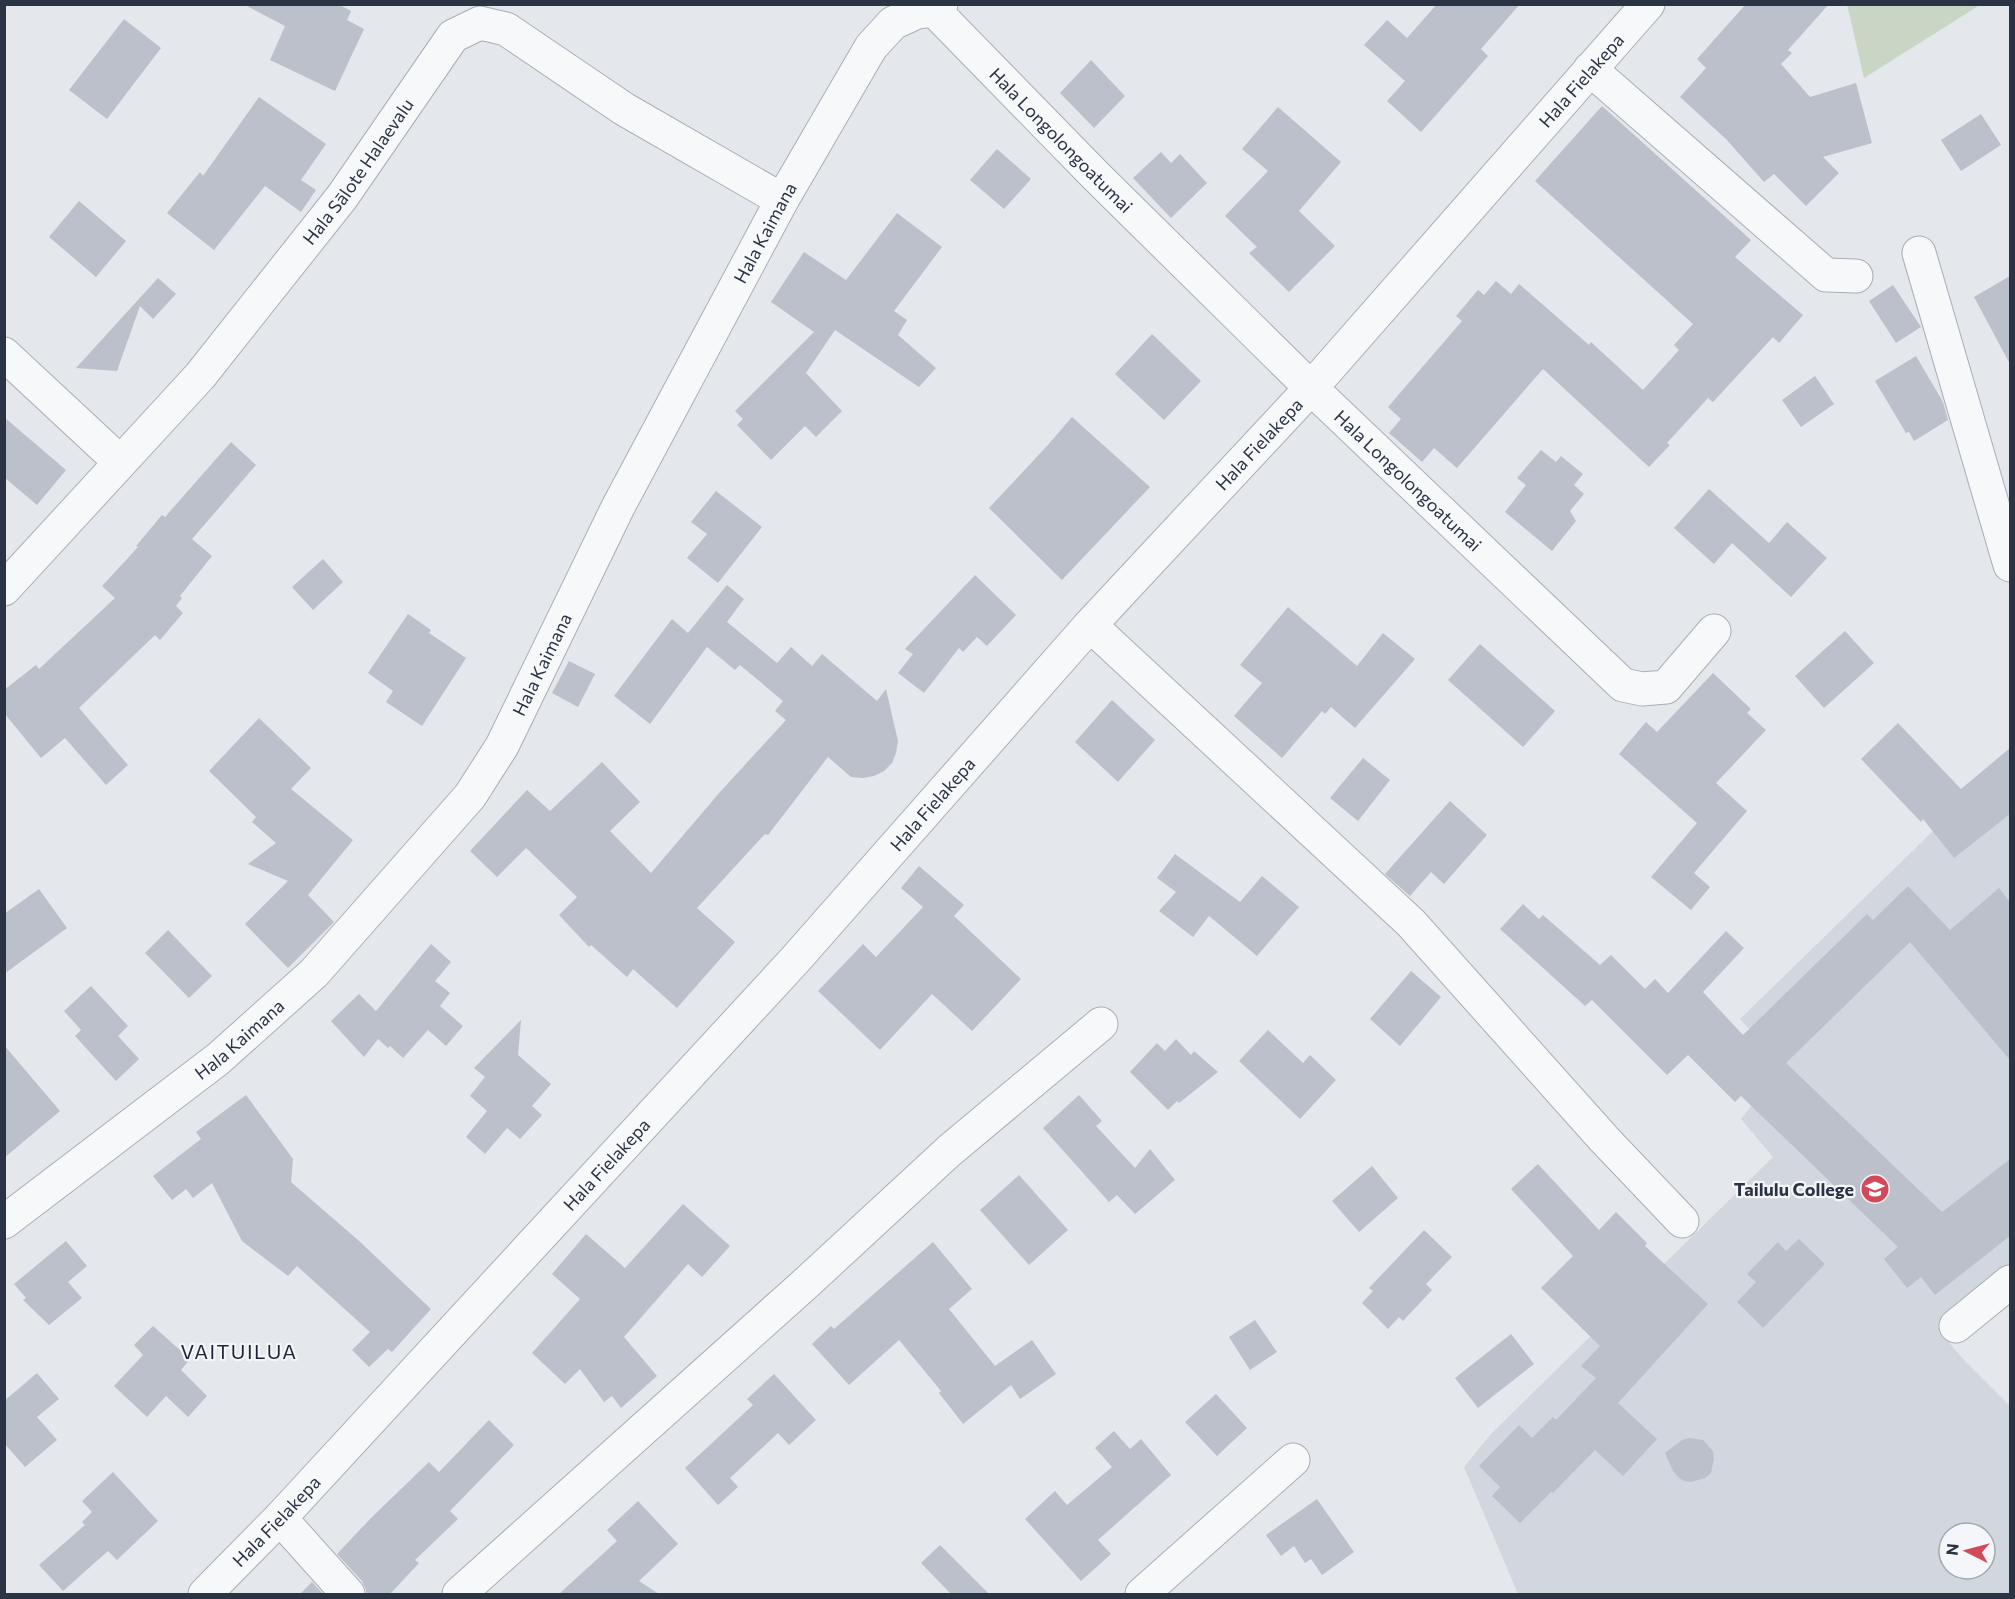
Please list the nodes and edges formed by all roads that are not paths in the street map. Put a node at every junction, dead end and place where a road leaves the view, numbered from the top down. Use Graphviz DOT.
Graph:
graph roads {
  1 [pos="1648,4"];
  2 [pos="938,7"];
  3 [pos="1590,69"];
  4 [pos="783,200"];
  5 [pos="1919,253"];
  6 [pos="1856,276"];
  7 [pos="4,354"];
  8 [pos="1311,388"];
  9 [pos="120,462"];
  10 [pos="2010,565"];
  11 [pos="4,589"];
  12 [pos="1090,625"];
  13 [pos="1714,630"];
  14 [pos="1101,1024"];
  15 [pos="1682,1221"];
  16 [pos="4,1222"];
  17 [pos="2010,1282"];
  18 [pos="1956,1326"];
  19 [pos="1293,1460"];
  20 [pos="280,1518"];
  21 [pos="206,1594"];
  22 [pos="348,1594"];
  23 [pos="459,1594"];
  24 [pos="1142,1594"];
  1 -- 3 [label="street, Hala Fielakepa"];
  2 -- 4 [label="street, Hala Kaimana"];
  2 -- 8 [label="street, Hala Longolongoatumai"];
  3 -- 6 [label="street"];
  3 -- 8 [label="street, Hala Fielakepa"];
  4 -- 9 [label="street, Hala Sālote Halaevalu"];
  4 -- 16 [label="street, Hala Kaimana"];
  5 -- 10 [label="street"];
  7 -- 9 [label="street"];
  8 -- 12 [label="street, Hala Fielakepa"];
  8 -- 13 [label="street, Hala Longolongoatumai"];
  9 -- 11 [label="street, Hala Sālote Halaevalu"];
  12 -- 15 [label="street"];
  12 -- 20 [label="street, Hala Fielakepa"];
  14 -- 23 [label="street"];
  17 -- 18 [label="street"];
  19 -- 24 [label="street"];
  20 -- 21 [label="street, Hala Fielakepa"];
  20 -- 22 [label="street"];
}
